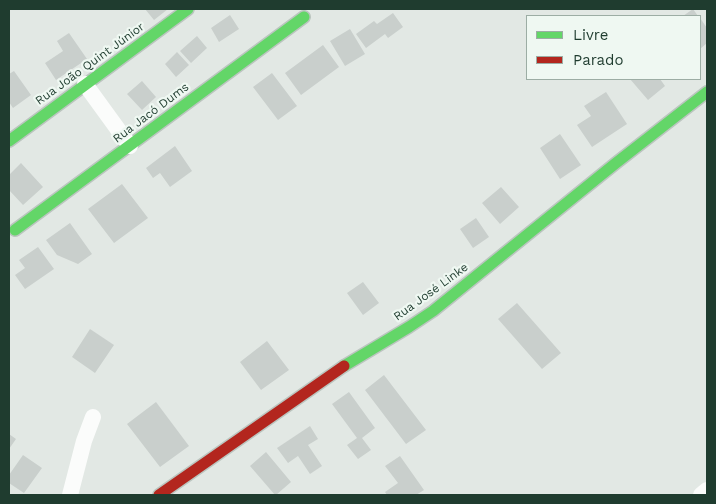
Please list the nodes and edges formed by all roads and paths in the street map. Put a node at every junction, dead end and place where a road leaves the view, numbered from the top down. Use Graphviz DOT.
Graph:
graph roads {
  1 [pos="188,9"];
  2 [pos="304,16"];
  3 [pos="85,84"];
  4 [pos="707,92"];
  5 [pos="9,141"];
  6 [pos="130,146"];
  7 [pos="15,230"];
  8 [pos="93,417"];
  9 [pos="707,490"];
  10 [pos="70,495"];
  11 [pos="158,495"];
  12 [pos="701,495"];
  1 -- 3 [label="street, Rua João Quint Júnior"];
  2 -- 6 [label="street, Rua Jacó Dums"];
  3 -- 5 [label="street, Rua João Quint Júnior"];
  3 -- 6 [label="street"];
  4 -- 11 [label="street, Rua José Linke"];
  6 -- 7 [label="street, Rua Jacó Dums"];
  8 -- 10 [label="street"];
  9 -- 12 [label="street"];
}
